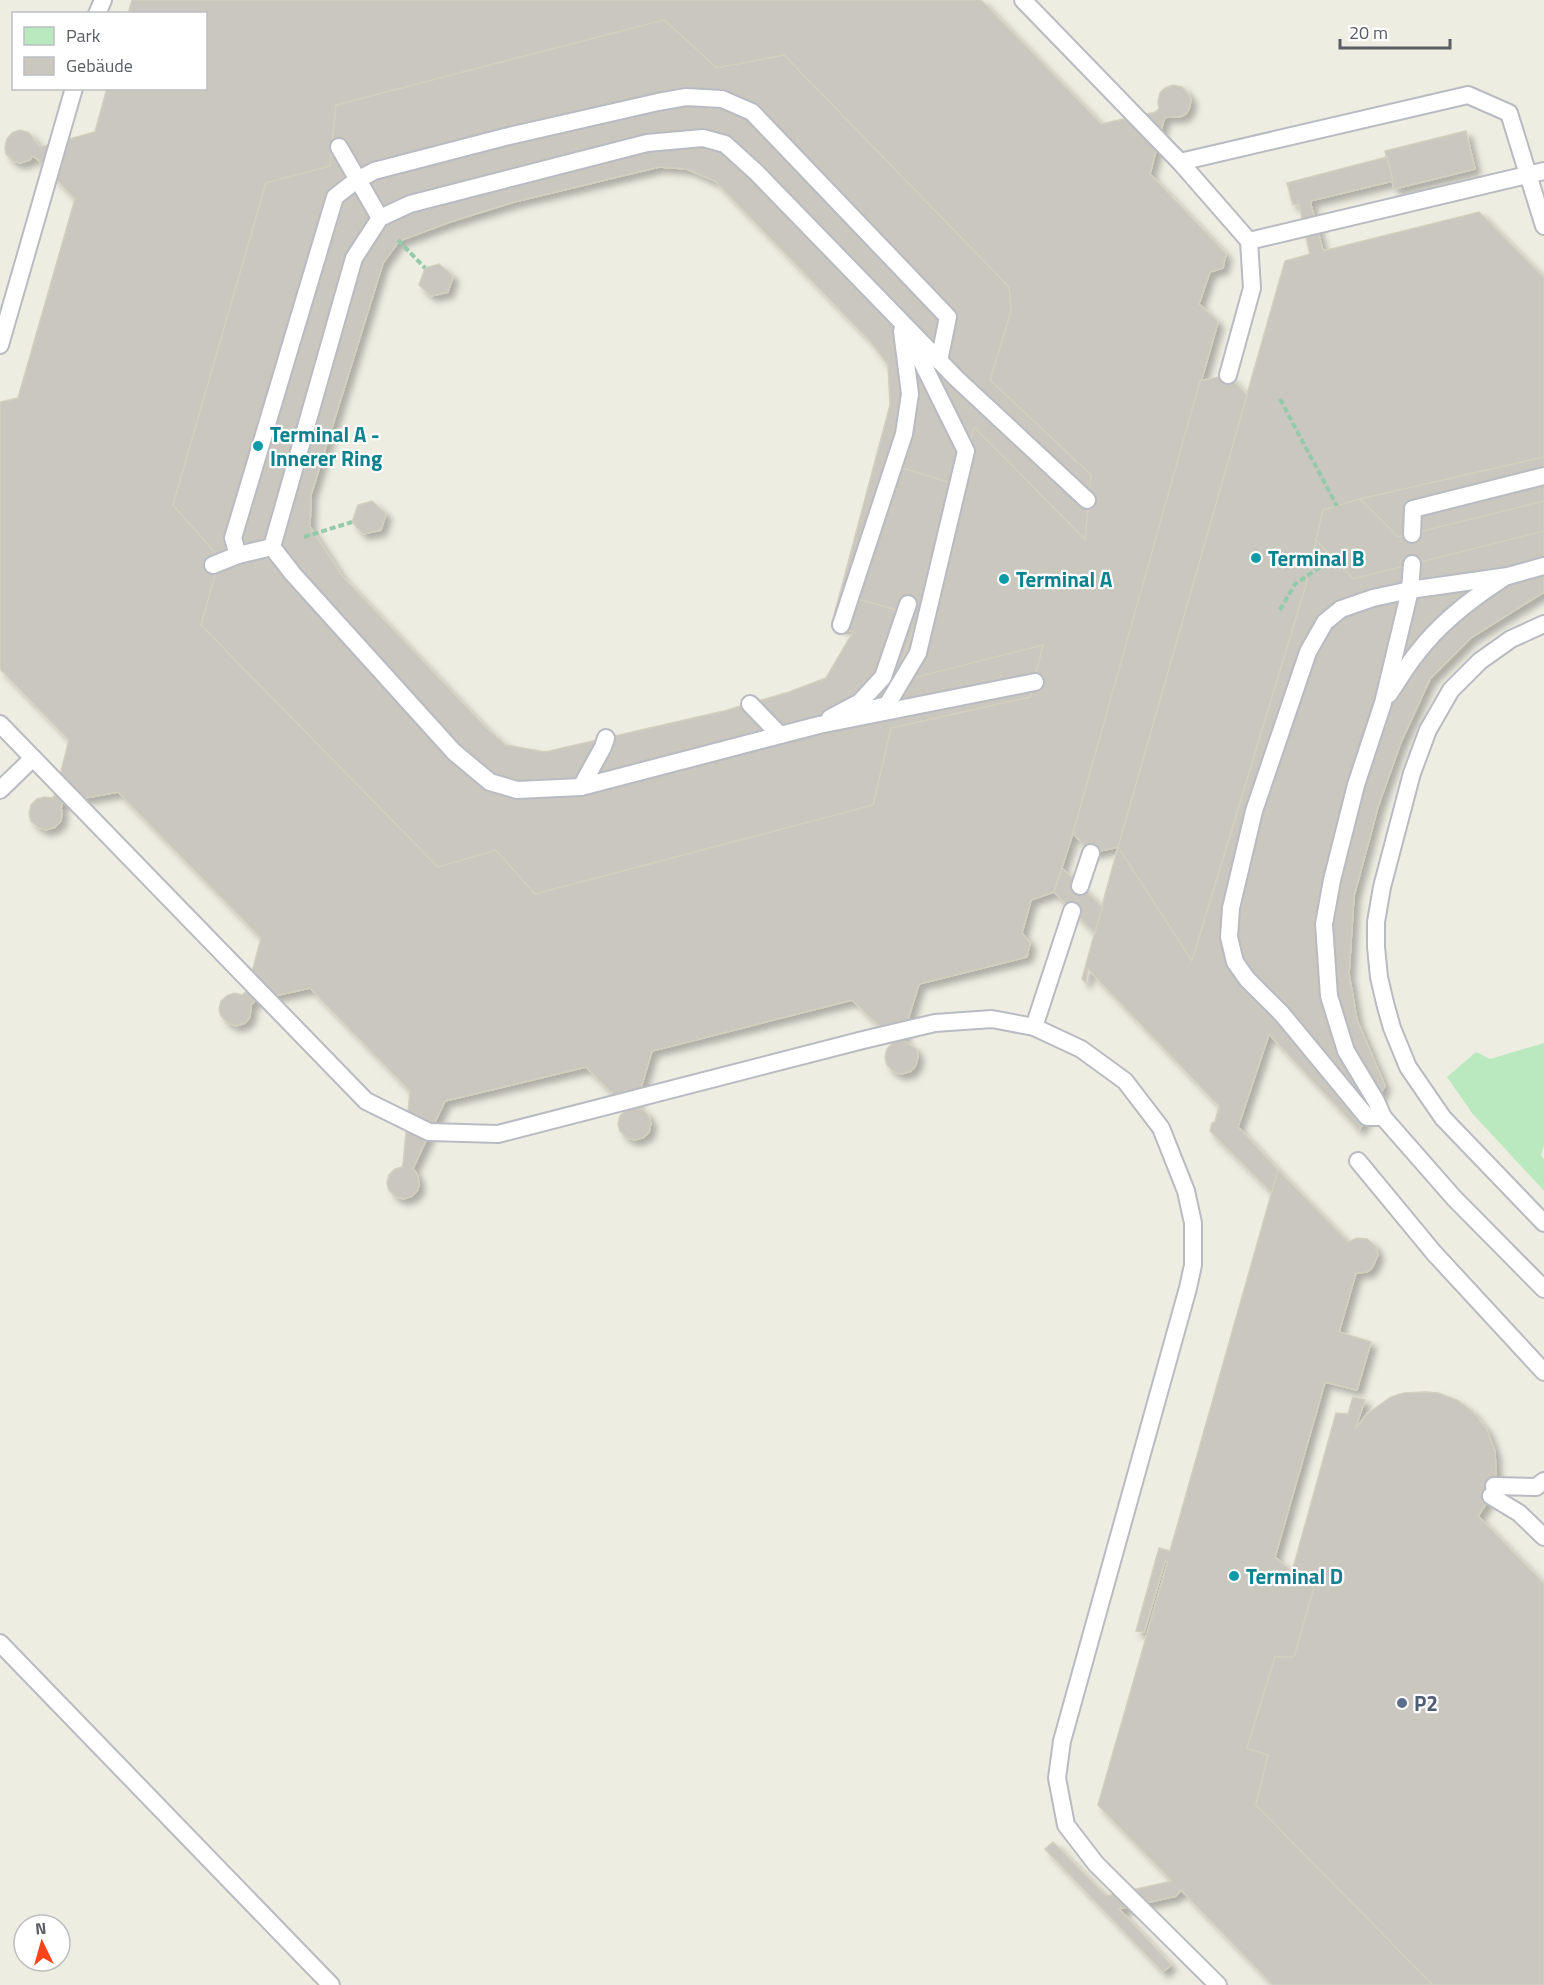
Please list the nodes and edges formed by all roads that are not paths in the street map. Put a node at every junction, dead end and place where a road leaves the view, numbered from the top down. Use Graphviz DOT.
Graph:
graph roads {
  1 [pos="1023,0"];
  2 [pos="73,90"];
  3 [pos="339,147"];
  4 [pos="1180,162"];
  5 [pos="1536,173"];
  6 [pos="381,218"];
  7 [pos="1544,226"];
  8 [pos="1249,241"];
  9 [pos="901,321"];
  10 [pos="0,345"];
  11 [pos="939,361"];
  12 [pos="1228,375"];
  13 [pos="1544,476"];
  14 [pos="1087,500"];
  15 [pos="1412,534"];
  16 [pos="272,546"];
  17 [pos="238,555"];
  18 [pos="1412,564"];
  19 [pos="213,565"];
  20 [pos="1544,566"];
  21 [pos="1508,576"];
  22 [pos="1410,590"];
  23 [pos="908,603"];
  24 [pos="1544,624"];
  25 [pos="841,625"];
  26 [pos="1035,682"];
  27 [pos="1383,703"];
  28 [pos="750,704"];
  29 [pos="0,724"];
  30 [pos="819,725"];
  31 [pos="780,735"];
  32 [pos="606,738"];
  33 [pos="33,758"];
  34 [pos="581,787"];
  35 [pos="0,790"];
  36 [pos="1091,854"];
  37 [pos="1080,886"];
  38 [pos="1072,910"];
  39 [pos="1034,1027"];
  40 [pos="1383,1117"];
  41 [pos="1358,1161"];
  42 [pos="1544,1223"];
  43 [pos="1544,1289"];
  44 [pos="1544,1372"];
  45 [pos="1544,1481"];
  46 [pos="1544,1537"];
  47 [pos="0,1643"];
  48 [pos="332,1985"];
  49 [pos="1218,1985"];
  1 -- 4 [label="lane"];
  2 -- 10 [label="lane"];
  3 -- 6 [label="lane"];
  4 -- 5 [label="lane"];
  4 -- 8 [label="lane"];
  5 -- 7 [label="lane"];
  5 -- 8 [label="lane"];
  6 -- 9 [label="lane"];
  6 -- 16 [label="lane"];
  8 -- 12 [label="lane"];
  9 -- 11 [label="lane"];
  9 -- 25 [label="lane"];
  9 -- 30 [label="lane"];
  11 -- 14 [label="lane"];
  11 -- 17 [label="lane"];
  13 -- 15 [label="lane"];
  16 -- 17 [label="lane"];
  16 -- 34 [label="lane"];
  17 -- 19 [label="lane"];
  18 -- 22 [label="lane"];
  20 -- 21 [label="lane"];
  21 -- 22 [label="lane"];
  21 -- 27 [label="lane"];
  22 -- 27 [label="lane"];
  22 -- 40 [label="lane"];
  23 -- 30 [label="lane"];
  24 -- 42 [label="lane"];
  26 -- 30 [label="lane"];
  27 -- 40 [label="lane"];
  28 -- 31 [label="lane"];
  29 -- 33 [label="lane"];
  30 -- 31 [label="lane"];
  31 -- 34 [label="lane"];
  32 -- 34 [label="lane"];
  33 -- 35 [label="lane"];
  33 -- 39 [label="lane"];
  36 -- 37 [label="lane"];
  38 -- 39 [label="lane"];
  39 -- 49 [label="lane"];
  40 -- 43 [label="lane"];
  41 -- 44 [label="lane"];
  45 -- 46 [label="lane"];
  47 -- 48 [label="lane"];
}
